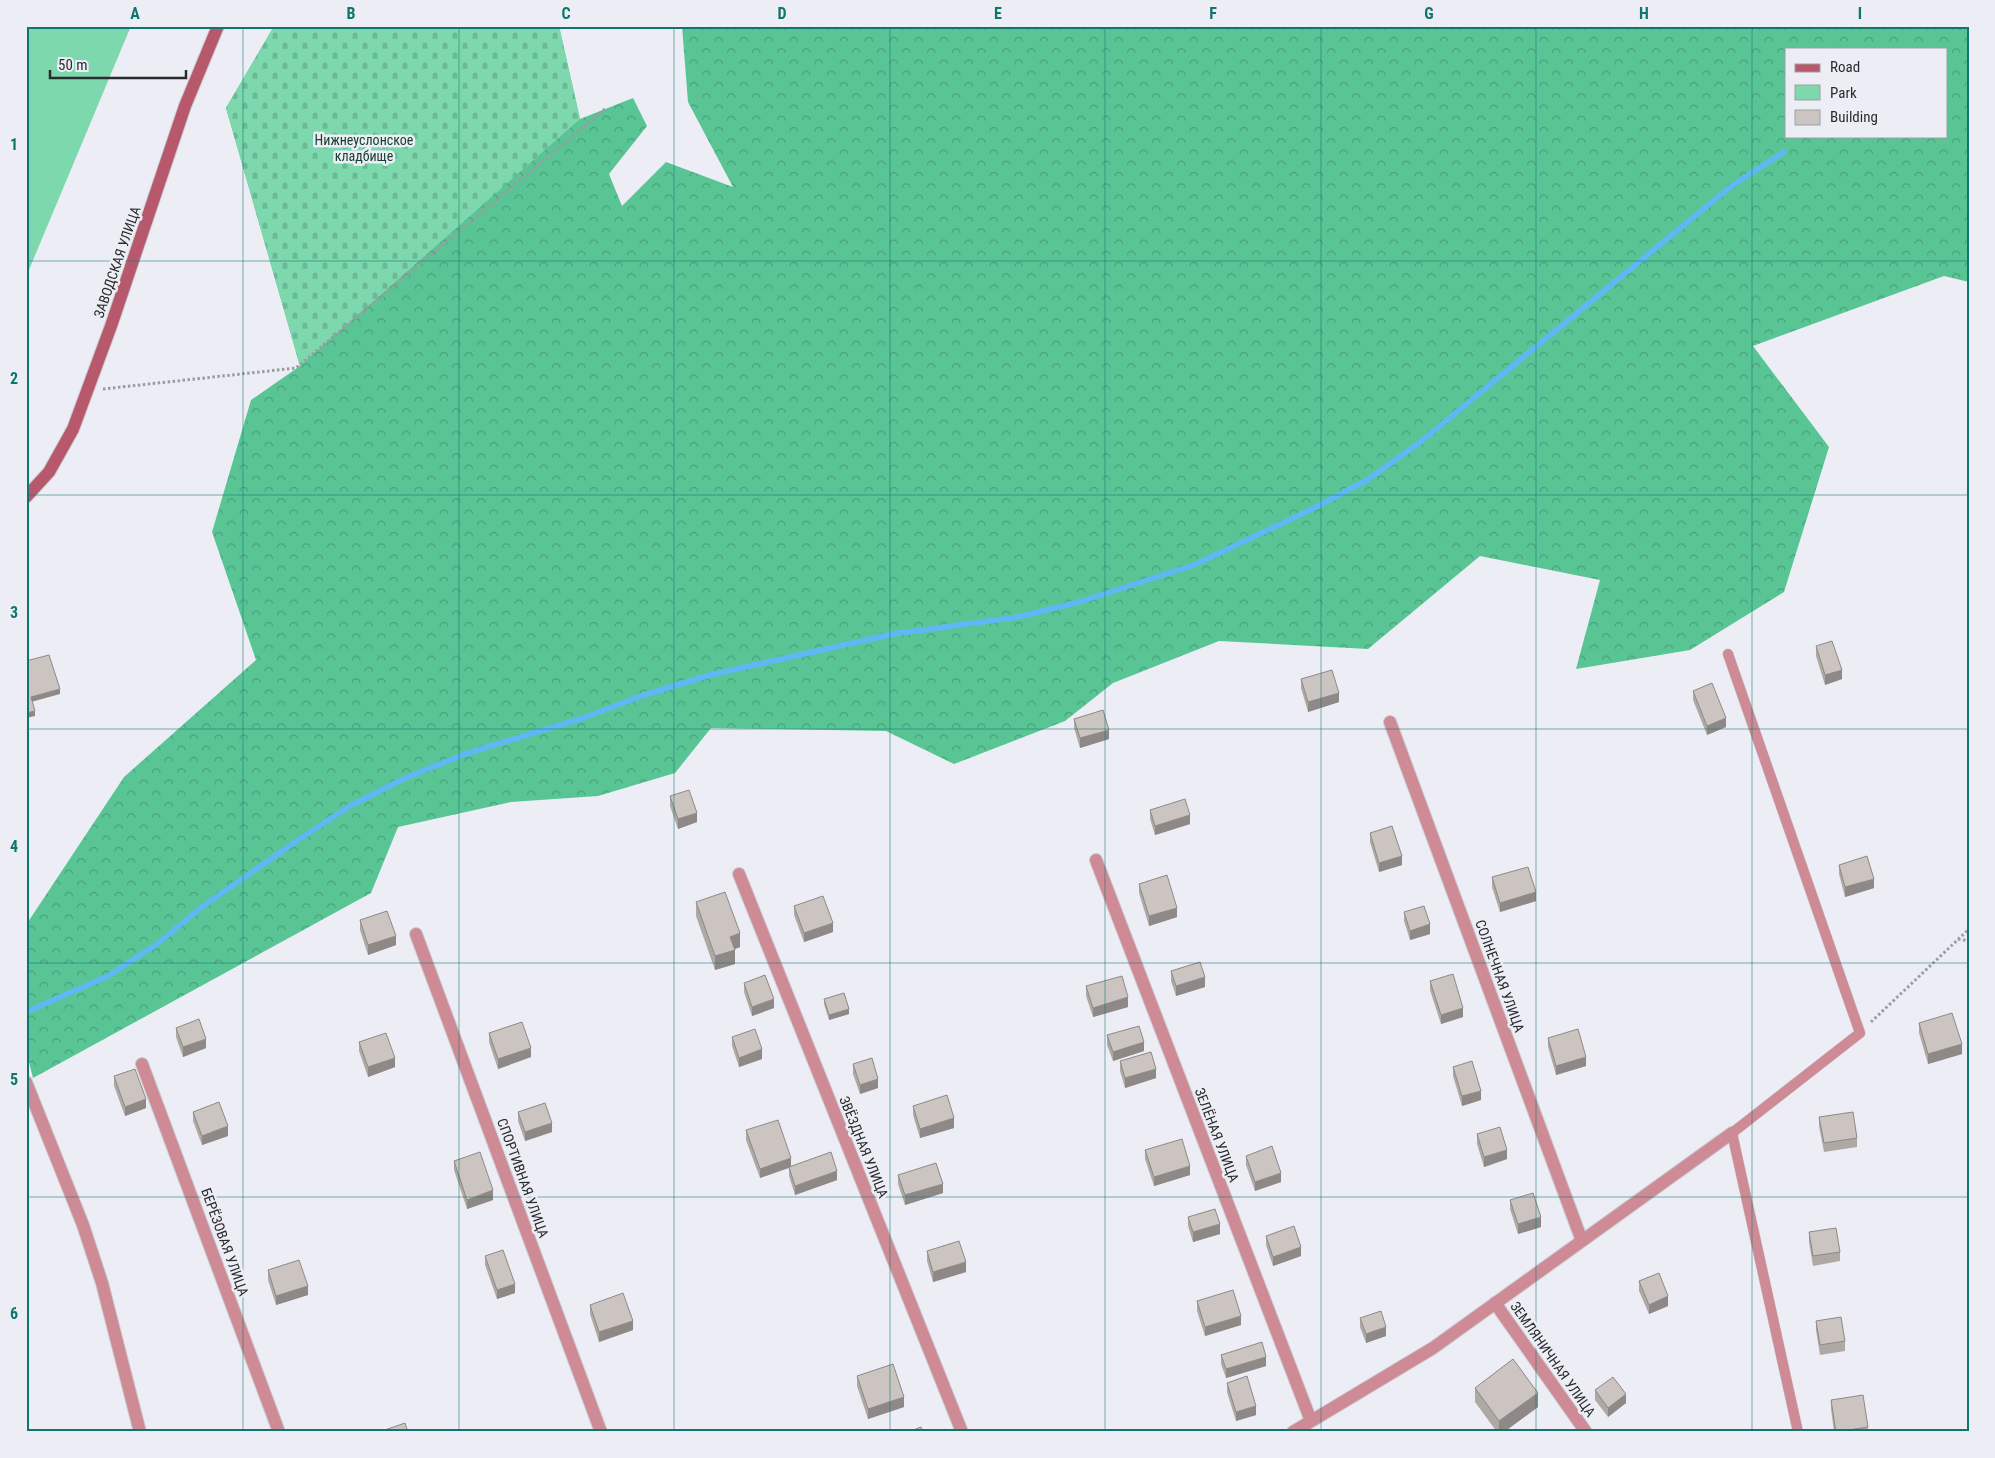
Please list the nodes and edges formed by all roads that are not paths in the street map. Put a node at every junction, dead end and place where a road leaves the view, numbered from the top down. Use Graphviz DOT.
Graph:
graph roads {
  1 [pos="218,26"];
  2 [pos="26,497"];
  3 [pos="1728,654"];
  4 [pos="1390,722"];
  5 [pos="1096,860"];
  6 [pos="739,874"];
  7 [pos="416,934"];
  8 [pos="142,1064"];
  9 [pos="26,1082"];
  10 [pos="1732,1133"];
  11 [pos="1582,1241"];
  12 [pos="1495,1303"];
  13 [pos="1311,1421"];
  14 [pos="140,1432"];
  15 [pos="279,1432"];
  16 [pos="601,1432"];
  17 [pos="962,1432"];
  18 [pos="1292,1432"];
  19 [pos="1586,1432"];
  20 [pos="1798,1432"];
  1 -- 2 [label="street, ЗАВОДСКАЯ УЛИЦА"];
  3 -- 10 [label="lane"];
  4 -- 11 [label="street, СОЛНЕЧНАЯ УЛИЦА"];
  5 -- 13 [label="street, ЗЕЛЁНАЯ УЛИЦА"];
  6 -- 17 [label="street, ЗВЁЗДНАЯ УЛИЦА"];
  7 -- 16 [label="street, СПОРТИВНАЯ УЛИЦА"];
  8 -- 15 [label="street, БЕРЁЗОВАЯ УЛИЦА"];
  9 -- 14 [label="street"];
  10 -- 11 [label="street"];
  10 -- 20 [label="lane"];
  11 -- 12 [label="street"];
  12 -- 13 [label="street"];
  12 -- 19 [label="street, ЗЕМЛЯНИЧНАЯ УЛИЦА"];
  13 -- 18 [label="street"];
}
